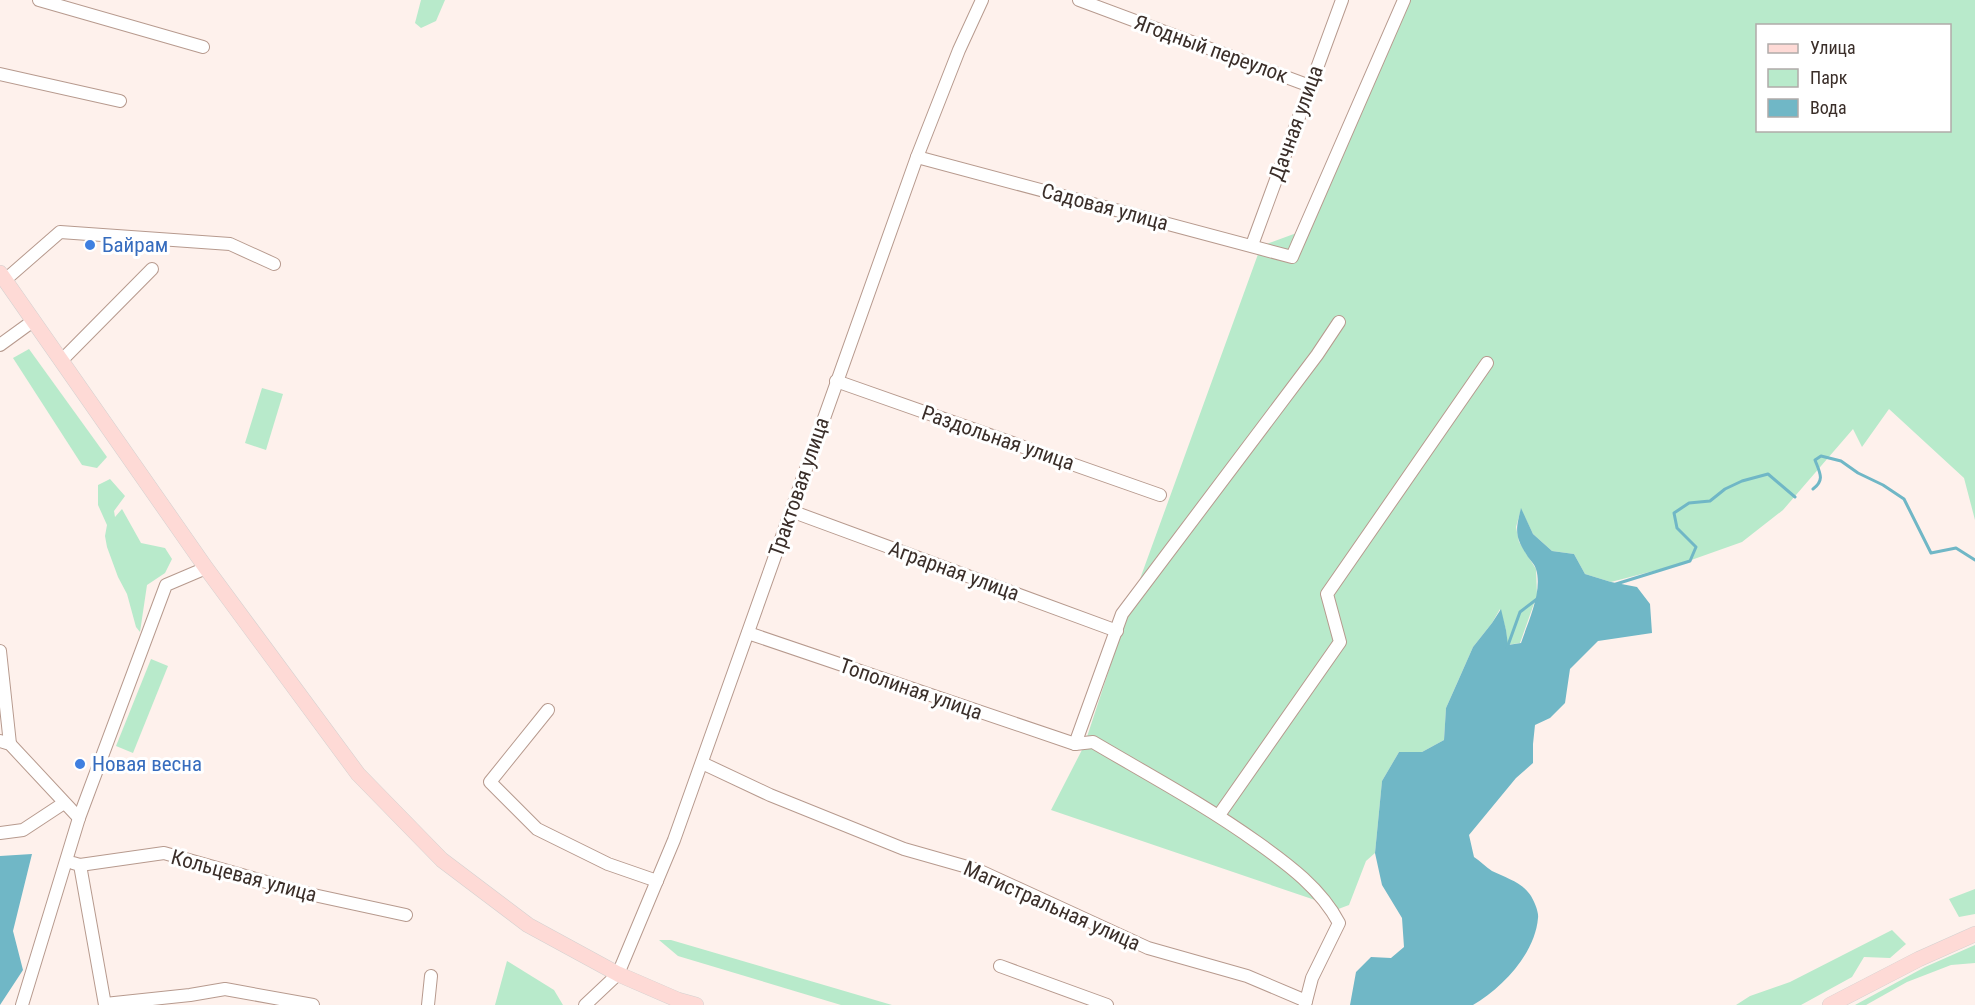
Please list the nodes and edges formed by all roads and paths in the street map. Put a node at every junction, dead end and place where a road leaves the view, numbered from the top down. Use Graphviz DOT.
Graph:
graph roads {
  1 [pos="39,0"];
  2 [pos="982,0"];
  3 [pos="1079,0"];
  4 [pos="1342,0"];
  5 [pos="1404,0"];
  6 [pos="203,47"];
  7 [pos="0,74"];
  8 [pos="1310,86"];
  9 [pos="120,101"];
  10 [pos="917,157"];
  11 [pos="1252,245"];
  12 [pos="274,264"];
  13 [pos="152,269"];
  14 [pos="2,276"];
  15 [pos="33,321"];
  16 [pos="1339,321"];
  17 [pos="0,345"];
  18 [pos="62,361"];
  19 [pos="1487,363"];
  20 [pos="836,381"];
  21 [pos="1160,495"];
  22 [pos="791,511"];
  23 [pos="206,568"];
  24 [pos="1117,631"];
  25 [pos="748,633"];
  26 [pos="0,651"];
  27 [pos="548,710"];
  28 [pos="5,742"];
  29 [pos="1075,744"];
  30 [pos="702,763"];
  31 [pos="64,803"];
  32 [pos="1219,815"];
  33 [pos="79,818"];
  34 [pos="0,833"];
  35 [pos="66,861"];
  36 [pos="80,865"];
  37 [pos="657,881"];
  38 [pos="406,915"];
  39 [pos="1975,934"];
  40 [pos="1000,966"];
  41 [pos="618,974"];
  42 [pos="431,976"];
  43 [pos="1305,1003"];
  44 [pos="591,1004"];
  45 [pos="22,1005"];
  46 [pos="105,1005"];
  47 [pos="313,1005"];
  48 [pos="428,1005"];
  49 [pos="696,1005"];
  50 [pos="1107,1005"];
  51 [pos="1830,1005"];
  1 -- 6 [label="street"];
  2 -- 10 [label="street, Трактовая улица"];
  3 -- 8 [label="street, Ягодный переулок"];
  4 -- 8 [label="street, Дачная улица"];
  5 -- 11 [label="street, Садовая улица"];
  7 -- 9 [label="street"];
  8 -- 11 [label="street, Дачная улица"];
  10 -- 11 [label="street, Садовая улица"];
  10 -- 20 [label="street, Трактовая улица"];
  12 -- 14 [label="street"];
  13 -- 18 [label="street"];
  14 -- 15 [label="main road"];
  15 -- 17 [label="street"];
  15 -- 18 [label="main road"];
  16 -- 24 [label="street"];
  18 -- 23 [label="main road"];
  19 -- 32 [label="street"];
  20 -- 21 [label="street, Раздольная улица"];
  20 -- 22 [label="street, Трактовая улица"];
  22 -- 24 [label="street, Аграрная улица"];
  22 -- 25 [label="street, Трактовая улица"];
  23 -- 33 [label="street"];
  23 -- 41 [label="main road"];
  24 -- 29 [label="street"];
  25 -- 29 [label="street, Тополиная улица"];
  25 -- 30 [label="street, Трактовая улица"];
  26 -- 28 [label="street"];
  27 -- 37 [label="street"];
  28 -- 31 [label="street"];
  29 -- 32 [label="street, Тополиная улица"];
  30 -- 37 [label="street, Трактовая улица"];
  30 -- 43 [label="street, Магистральная улица"];
  31 -- 33 [label="street"];
  31 -- 34 [label="street"];
  32 -- 43 [label="street, Тополиная улица"];
  33 -- 35 [label="street"];
  35 -- 36 [label="street"];
  35 -- 45 [label="street"];
  36 -- 38 [label="street, Кольцевая улица"];
  36 -- 46 [label="street"];
  37 -- 41 [label="street, Трактовая улица"];
  39 -- 51 [label="main road"];
  40 -- 50 [label="street"];
  41 -- 44 [label="street"];
  41 -- 49 [label="main road"];
  42 -- 48 [label="street"];
  46 -- 47 [label="street"];
}
